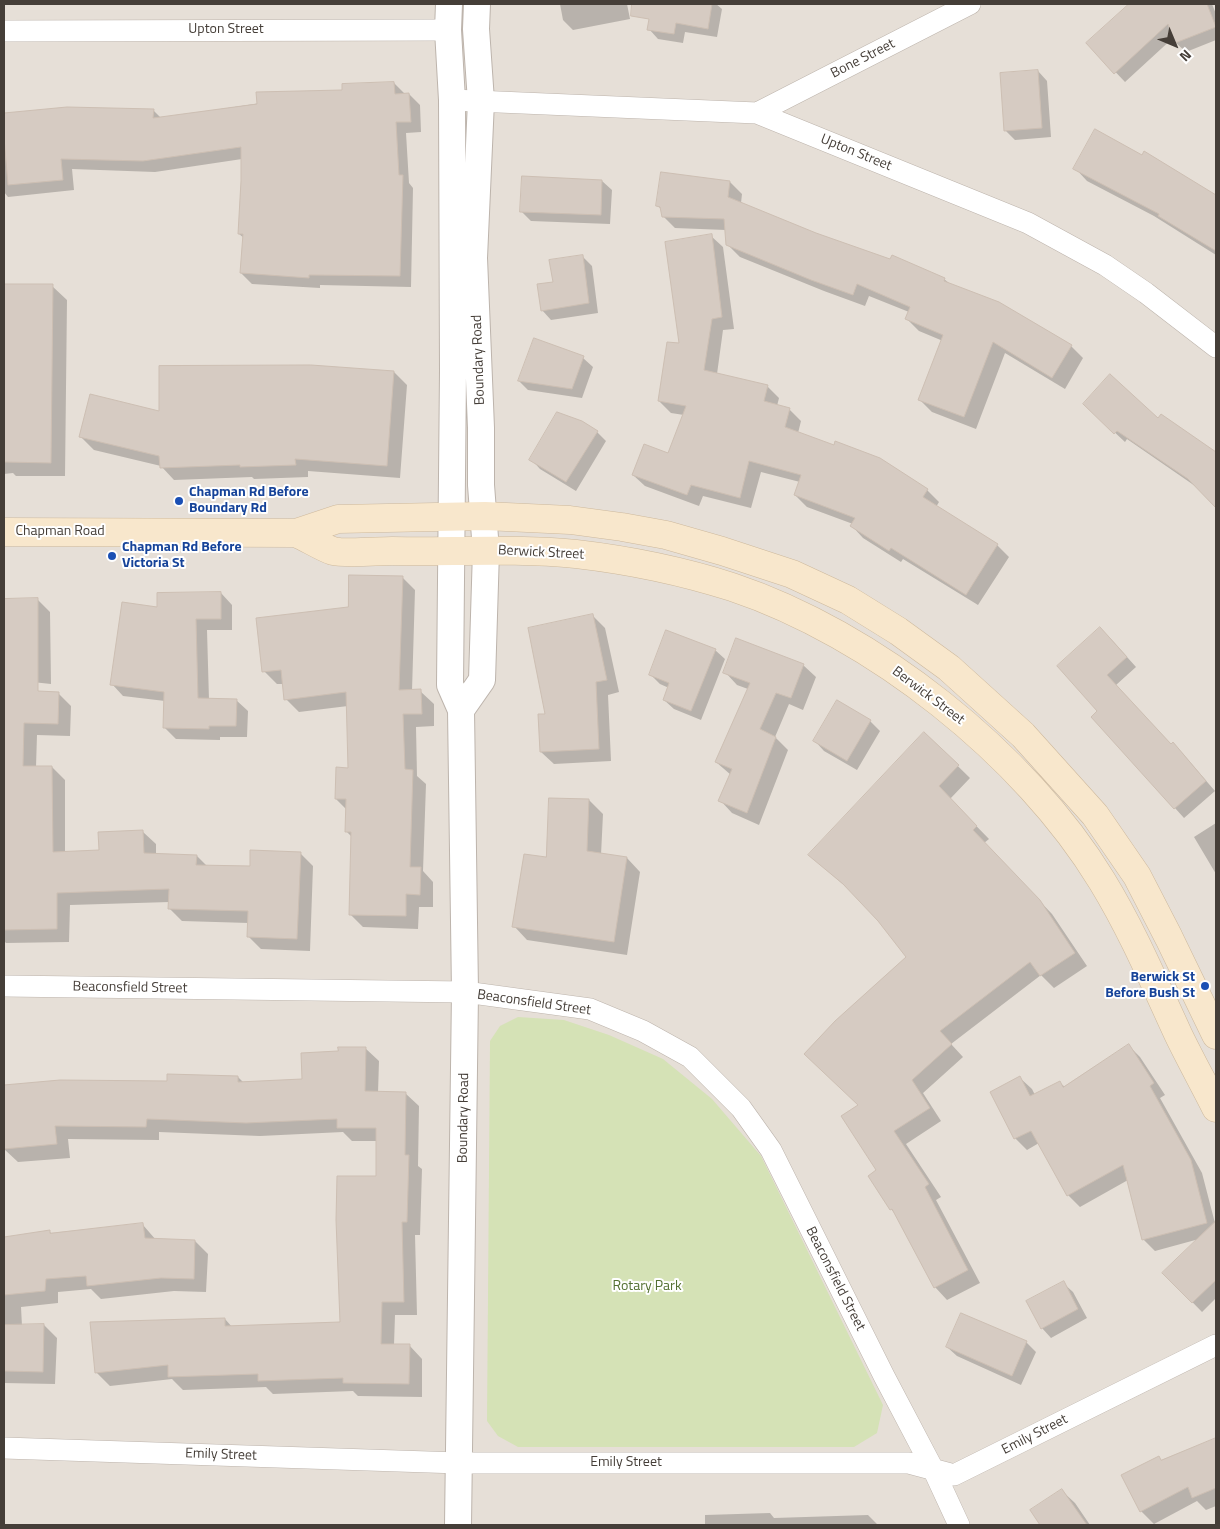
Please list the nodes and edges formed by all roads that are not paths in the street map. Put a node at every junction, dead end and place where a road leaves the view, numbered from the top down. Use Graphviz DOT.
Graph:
graph roads {
  1 [pos="449,4"];
  2 [pos="477,4"];
  3 [pos="970,4"];
  4 [pos="448,30"];
  5 [pos="4,31"];
  6 [pos="452,100"];
  7 [pos="481,101"];
  8 [pos="757,114"];
  9 [pos="1216,347"];
  10 [pos="485,516"];
  11 [pos="450,517"];
  12 [pos="4,532"];
  13 [pos="296,533"];
  14 [pos="451,550"];
  15 [pos="486,551"];
  16 [pos="461,710"];
  17 [pos="4,986"];
  18 [pos="466,992"];
  19 [pos="1216,1035"];
  20 [pos="1216,1108"];
  21 [pos="1216,1344"];
  22 [pos="4,1448"];
  23 [pos="459,1463"];
  24 [pos="934,1471"];
  25 [pos="458,1525"];
  26 [pos="958,1525"];
  1 -- 4 [label="street, Boundary Road"];
  2 -- 7 [label="street, Boundary Road"];
  3 -- 8 [label="street, Bone Street"];
  4 -- 5 [label="street, Upton Street"];
  4 -- 6 [label="street, Boundary Road"];
  6 -- 7 [label="street, Upton Street"];
  6 -- 11 [label="street, Boundary Road"];
  7 -- 8 [label="street, Upton Street"];
  7 -- 10 [label="street, Boundary Road"];
  8 -- 9 [label="street, Upton Street"];
  10 -- 11 [label="main road"];
  10 -- 15 [label="street, Boundary Road"];
  10 -- 19 [label="main road"];
  11 -- 13 [label="main road, Chapman Road"];
  11 -- 14 [label="street, Boundary Road"];
  12 -- 13 [label="main road, Chapman Road"];
  13 -- 14 [label="main road, Chapman Road"];
  14 -- 15 [label="main road, Berwick Street"];
  14 -- 16 [label="street, Boundary Road"];
  15 -- 16 [label="street, Boundary Road"];
  15 -- 20 [label="main road, Berwick Street"];
  16 -- 18 [label="street, Boundary Road"];
  17 -- 18 [label="street, Beaconsfield Street"];
  18 -- 23 [label="street, Boundary Road"];
  18 -- 24 [label="street, Beaconsfield Street"];
  21 -- 24 [label="street, Emily Street"];
  22 -- 23 [label="street, Emily Street"];
  23 -- 24 [label="street, Emily Street"];
  23 -- 25 [label="street, Boundary Road"];
  24 -- 26 [label="street, Beaconsfield Street"];
}
